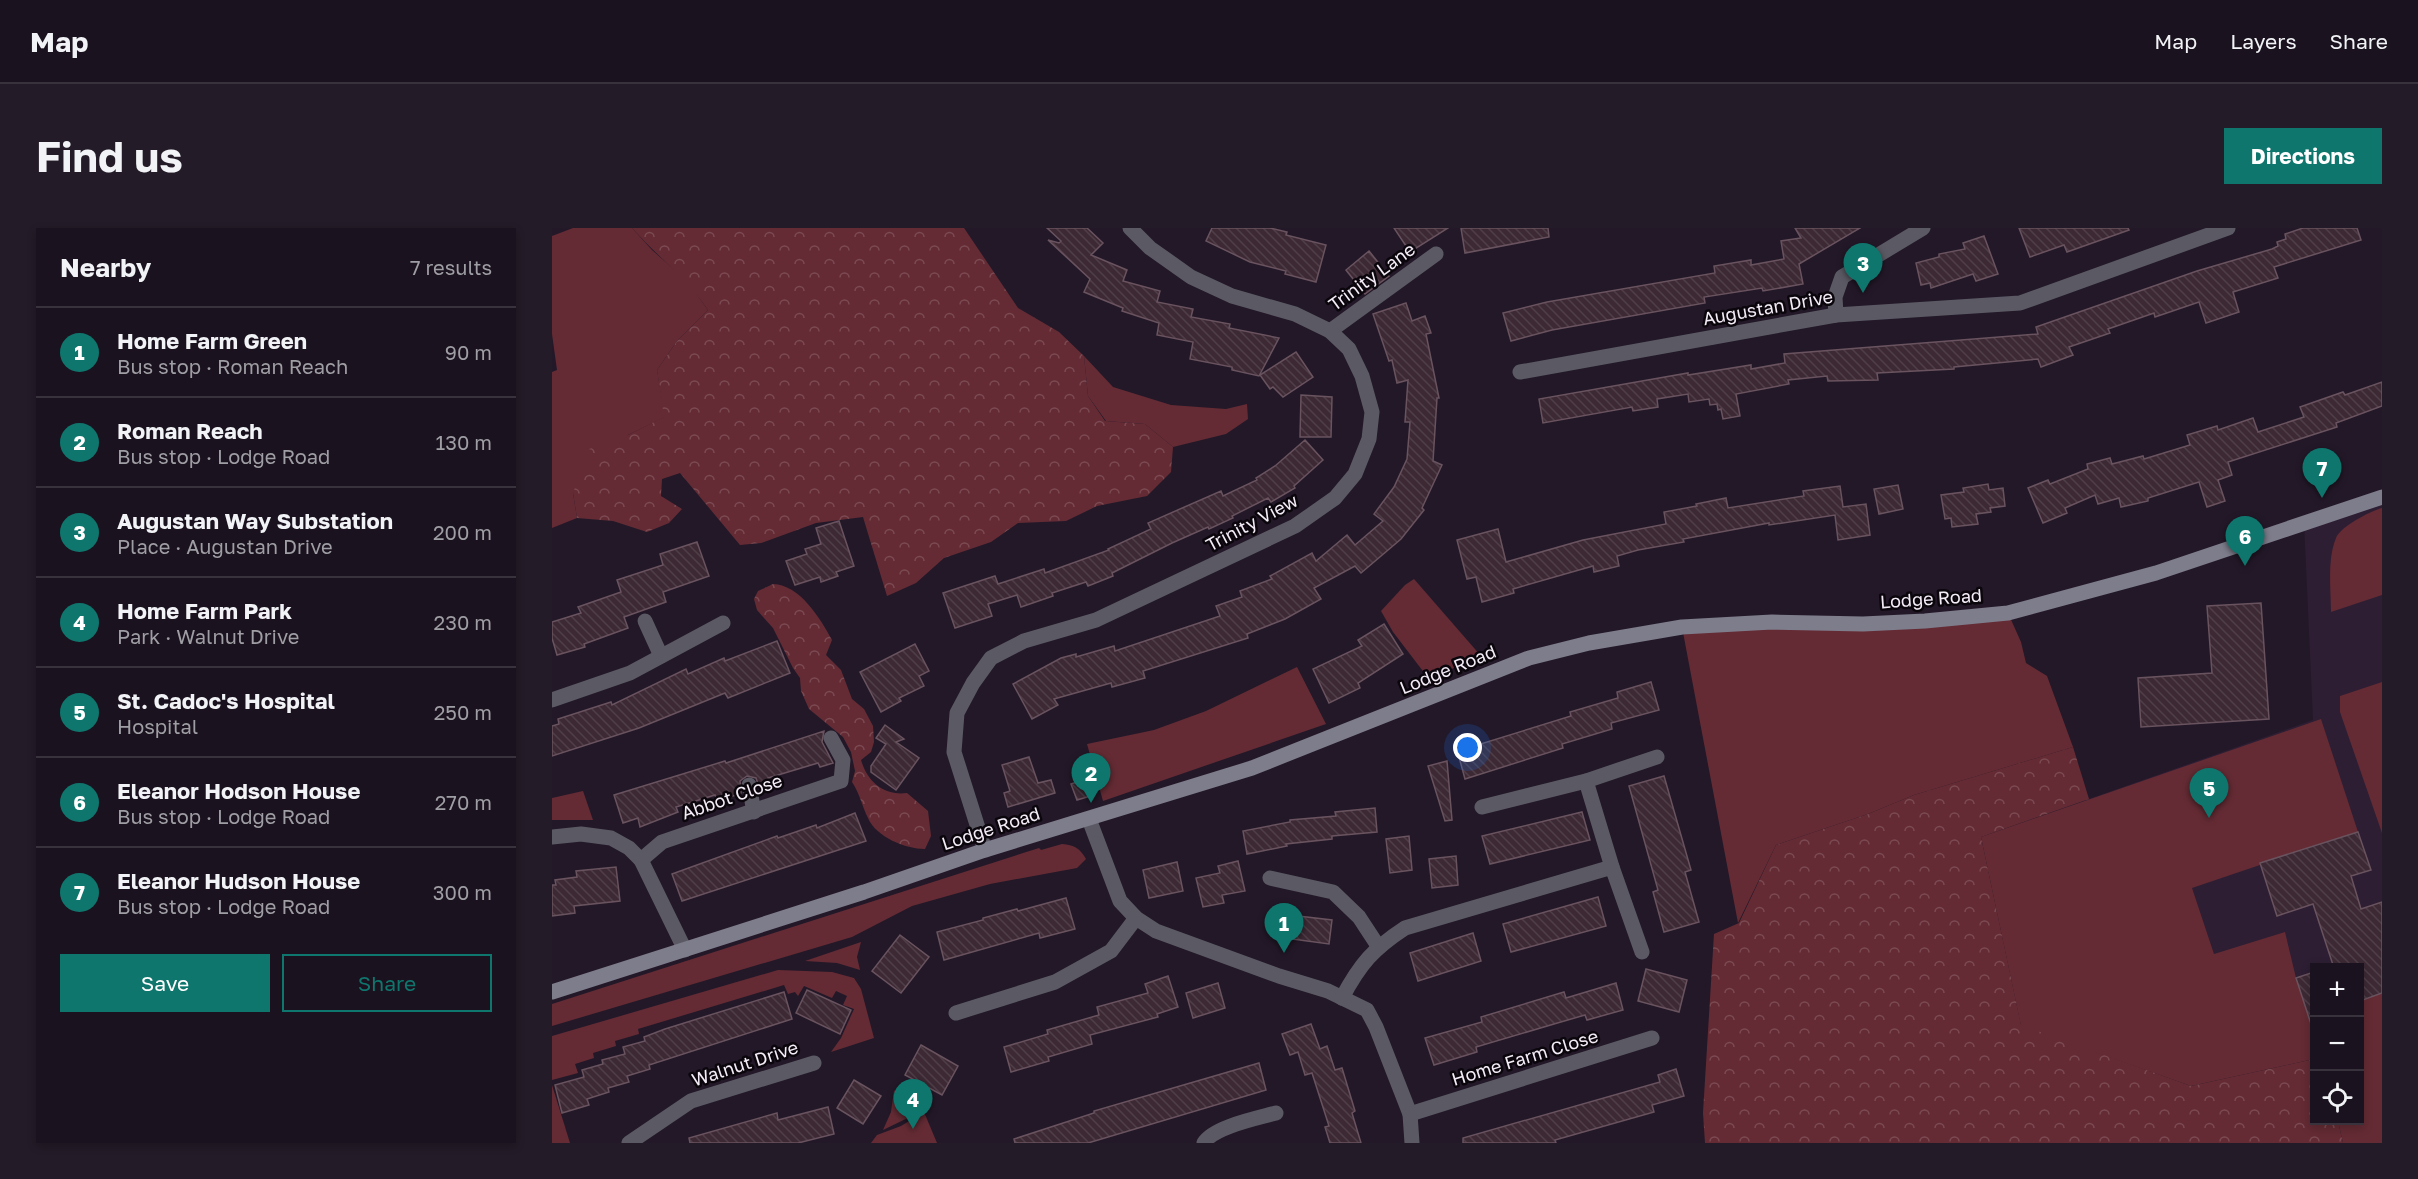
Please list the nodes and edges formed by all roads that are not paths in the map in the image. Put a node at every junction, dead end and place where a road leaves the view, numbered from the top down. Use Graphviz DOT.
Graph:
graph roads {
  1 [pos="1130,228"];
  2 [pos="1923,228"];
  3 [pos="2228,228"];
  4 [pos="1436,254"];
  5 [pos="1836,315"];
  6 [pos="1330,331"];
  7 [pos="1520,372"];
  8 [pos="2382,497"];
  9 [pos="645,621"];
  10 [pos="723,622"];
  11 [pos="662,656"];
  12 [pos="552,700"];
  13 [pos="831,738"];
  14 [pos="1657,757"];
  15 [pos="1586,781"];
  16 [pos="749,785"];
  17 [pos="1482,807"];
  18 [pos="754,812"];
  19 [pos="1089,819"];
  20 [pos="552,837"];
  21 [pos="985,850"];
  22 [pos="641,860"];
  23 [pos="1612,867"];
  24 [pos="1270,878"];
  25 [pos="1136,918"];
  26 [pos="1378,946"];
  27 [pos="685,950"];
  28 [pos="1642,952"];
  29 [pos="552,992"];
  30 [pos="1342,998"];
  31 [pos="956,1013"];
  32 [pos="1652,1038"];
  33 [pos="814,1063"];
  34 [pos="1276,1113"];
  35 [pos="1410,1114"];
  36 [pos="629,1143"];
  37 [pos="1204,1143"];
  38 [pos="1412,1143"];
  1 -- 6 [label="street, Trinity View"];
  2 -- 5 [label="street"];
  3 -- 5 [label="street, Augustan Drive"];
  4 -- 6 [label="street, Trinity Lane"];
  5 -- 7 [label="street, Augustan Drive"];
  6 -- 21 [label="street, Trinity View"];
  8 -- 19 [label="street, Lodge Road"];
  9 -- 11 [label="street"];
  10 -- 11 [label="street"];
  11 -- 12 [label="street"];
  13 -- 18 [label="street, Abbot Close"];
  14 -- 15 [label="street"];
  15 -- 17 [label="street"];
  15 -- 23 [label="street"];
  16 -- 18 [label="street"];
  18 -- 22 [label="street, Abbot Close"];
  19 -- 21 [label="street, Lodge Road"];
  19 -- 25 [label="street"];
  20 -- 22 [label="street"];
  21 -- 27 [label="street, Lodge Road"];
  22 -- 27 [label="street"];
  23 -- 26 [label="street"];
  23 -- 28 [label="street"];
  24 -- 26 [label="street"];
  25 -- 30 [label="street"];
  25 -- 31 [label="street"];
  26 -- 30 [label="street"];
  27 -- 29 [label="street, Lodge Road"];
  30 -- 35 [label="street"];
  32 -- 35 [label="street, Home Farm Close"];
  33 -- 36 [label="street, Walnut Drive"];
  34 -- 37 [label="street"];
  35 -- 38 [label="street"];
}
